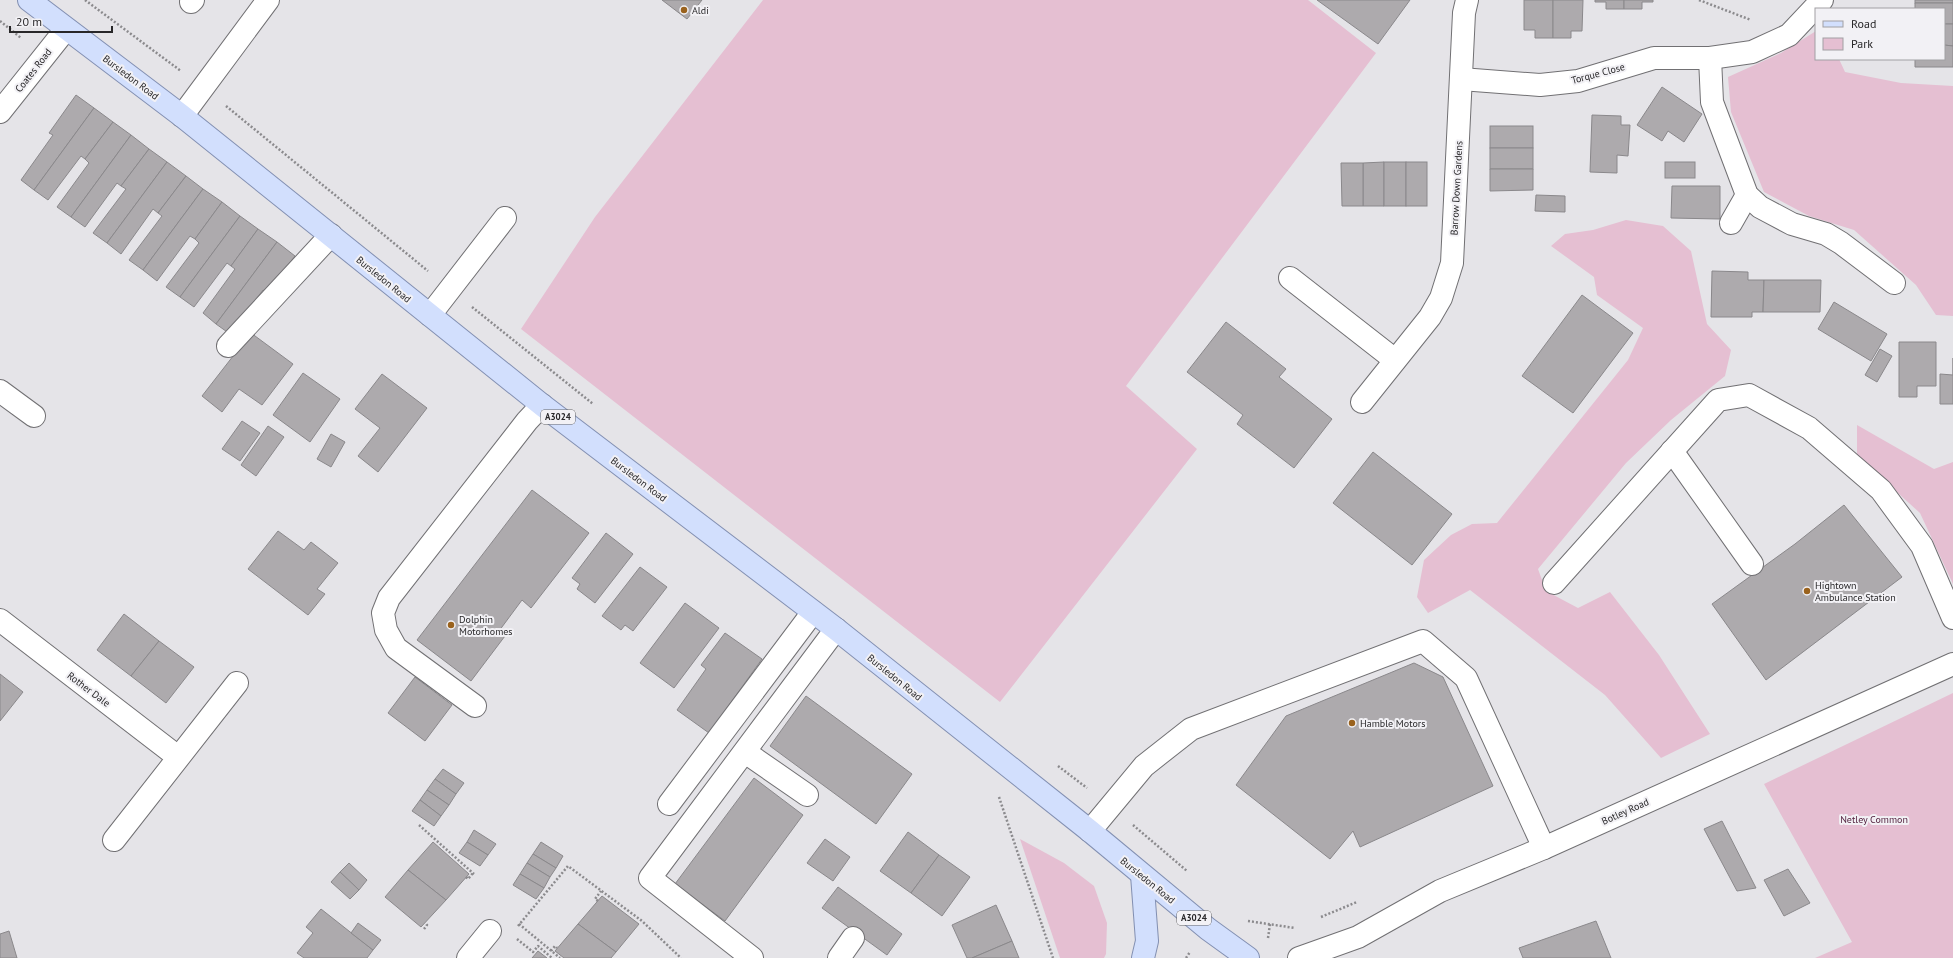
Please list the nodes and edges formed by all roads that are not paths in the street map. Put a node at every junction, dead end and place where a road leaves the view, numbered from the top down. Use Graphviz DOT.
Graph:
graph roads {
  1 [pos="29,0"];
  2 [pos="268,0"];
  3 [pos="1468,0"];
  4 [pos="1822,0"];
  5 [pos="66,29"];
  6 [pos="1710,58"];
  7 [pos="1461,79"];
  8 [pos="0,112"];
  9 [pos="182,116"];
  10 [pos="1747,195"];
  11 [pos="505,218"];
  12 [pos="1731,223"];
  13 [pos="331,235"];
  14 [pos="1290,278"];
  15 [pos="1894,283"];
  16 [pos="430,315"];
  17 [pos="228,346"];
  18 [pos="1395,360"];
  19 [pos="0,391"];
  20 [pos="1362,402"];
  21 [pos="542,405"];
  22 [pos="34,416"];
  23 [pos="1672,451"];
  24 [pos="1752,564"];
  25 [pos="1554,583"];
  26 [pos="813,612"];
  27 [pos="1953,618"];
  28 [pos="0,620"];
  29 [pos="836,629"];
  30 [pos="1953,664"];
  31 [pos="237,683"];
  32 [pos="475,706"];
  33 [pos="745,752"];
  34 [pos="178,757"];
  35 [pos="807,795"];
  36 [pos="669,804"];
  37 [pos="1090,832"];
  38 [pos="114,840"];
  39 [pos="1544,848"];
  40 [pos="1142,875"];
  41 [pos="490,931"];
  42 [pos="853,938"];
  43 [pos="468,958"];
  44 [pos="752,958"];
  45 [pos="839,958"];
  46 [pos="1143,958"];
  47 [pos="1248,958"];
  48 [pos="1299,958"];
  1 -- 5 [label="main road, Bursledon Road / A3024"];
  2 -- 9 [label="street"];
  3 -- 7 [label="street, Barrow Down Gardens"];
  4 -- 6 [label="street, Torque Close"];
  5 -- 8 [label="street, Coates Road"];
  5 -- 9 [label="main road, Bursledon Road / A3024"];
  6 -- 7 [label="street, Torque Close"];
  6 -- 10 [label="street"];
  7 -- 18 [label="street, Barrow Down Gardens"];
  9 -- 13 [label="main road, Bursledon Road / A3024"];
  10 -- 12 [label="street"];
  10 -- 15 [label="street"];
  11 -- 16 [label="street"];
  13 -- 16 [label="main road, Bursledon Road / A3024"];
  13 -- 17 [label="street"];
  14 -- 18 [label="street"];
  16 -- 21 [label="main road, Bursledon Road / A3024"];
  18 -- 20 [label="street, Barrow Down Gardens"];
  19 -- 22 [label="street"];
  21 -- 26 [label="main road, Bursledon Road / A3024"];
  21 -- 32 [label="street"];
  23 -- 24 [label="street"];
  23 -- 25 [label="street"];
  23 -- 27 [label="street"];
  26 -- 29 [label="main road, Bursledon Road / A3024"];
  26 -- 36 [label="street"];
  28 -- 34 [label="street, Rother Dale"];
  29 -- 33 [label="street"];
  29 -- 37 [label="main road, Bursledon Road / A3024"];
  30 -- 39 [label="street, Botley Road"];
  31 -- 34 [label="street"];
  33 -- 35 [label="street"];
  33 -- 44 [label="street"];
  34 -- 38 [label="street"];
  37 -- 39 [label="street"];
  37 -- 40 [label="main road, Bursledon Road / A3024"];
  39 -- 48 [label="street, Botley Road"];
  40 -- 46 [label="main road"];
  40 -- 47 [label="main road, Bursledon Road / A3024"];
  41 -- 43 [label="street"];
  42 -- 45 [label="street"];
}
